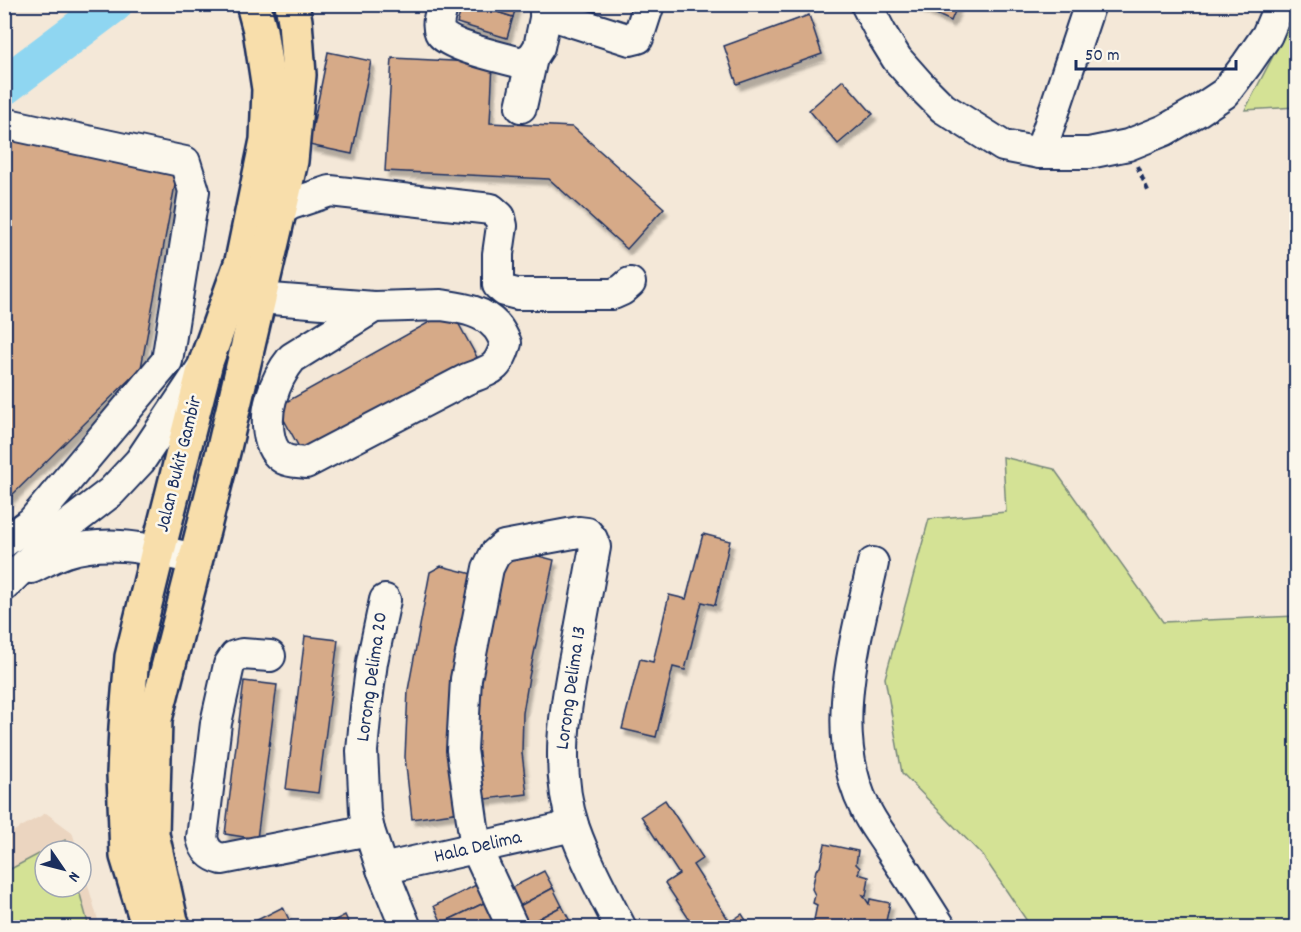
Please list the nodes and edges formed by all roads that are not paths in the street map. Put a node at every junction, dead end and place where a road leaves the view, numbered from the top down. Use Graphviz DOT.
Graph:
graph roads {
  1 [pos="252,4"];
  2 [pos="443,4"];
  3 [pos="649,4"];
  4 [pos="866,4"];
  5 [pos="1090,4"];
  6 [pos="1280,4"];
  7 [pos="546,9"];
  8 [pos="297,10"];
  9 [pos="532,58"];
  10 [pos="521,107"];
  11 [pos="4,127"];
  12 [pos="1040,153"];
  13 [pos="291,161"];
  14 [pos="330,191"];
  15 [pos="279,211"];
  16 [pos="630,284"];
  17 [pos="259,298"];
  18 [pos="374,307"];
  19 [pos="206,362"];
  20 [pos="4,542"];
  21 [pos="158,551"];
  22 [pos="196,559"];
  23 [pos="873,562"];
  24 [pos="10,581"];
  25 [pos="385,600"];
  26 [pos="270,656"];
  27 [pos="573,826"];
  28 [pos="369,830"];
  29 [pos="476,848"];
  30 [pos="382,869"];
  31 [pos="149,927"];
  32 [pos="174,927"];
  33 [pos="406,927"];
  34 [pos="513,927"];
  35 [pos="621,927"];
  36 [pos="941,927"];
  1 -- 19 [label="main road, Jalan Bukit Gambir"];
  2 -- 9 [label="street"];
  3 -- 7 [label="street"];
  4 -- 12 [label="street"];
  5 -- 12 [label="street"];
  6 -- 12 [label="street"];
  7 -- 9 [label="street"];
  8 -- 13 [label="main road, Jalan Bukit Gambir"];
  9 -- 10 [label="street"];
  11 -- 20 [label="street"];
  13 -- 14 [label="street"];
  13 -- 15 [label="main road, Jalan Bukit Gambir"];
  14 -- 15 [label="street"];
  14 -- 16 [label="street"];
  15 -- 17 [label="main road, Jalan Bukit Gambir"];
  17 -- 18 [label="street"];
  17 -- 22 [label="main road, Jalan Bukit Gambir"];
  18 -- 18 [label="street"];
  19 -- 21 [label="main road, Jalan Bukit Gambir"];
  19 -- 24 [label="street"];
  21 -- 22 [label="street"];
  21 -- 24 [label="street"];
  21 -- 31 [label="main road, Jalan Bukit Gambir"];
  22 -- 32 [label="main road, Jalan Bukit Gambir"];
  23 -- 36 [label="street"];
  25 -- 28 [label="street, Lorong Delima 20"];
  26 -- 28 [label="street"];
  27 -- 29 [label="street, Hala Delima"];
  27 -- 29 [label="street, Lorong Delima 13"];
  27 -- 35 [label="street, Lorong Delima 13"];
  28 -- 30 [label="street, Lorong Delima 20"];
  29 -- 30 [label="street, Hala Delima"];
  29 -- 34 [label="street"];
  30 -- 33 [label="street, Lorong Delima 20"];
}
